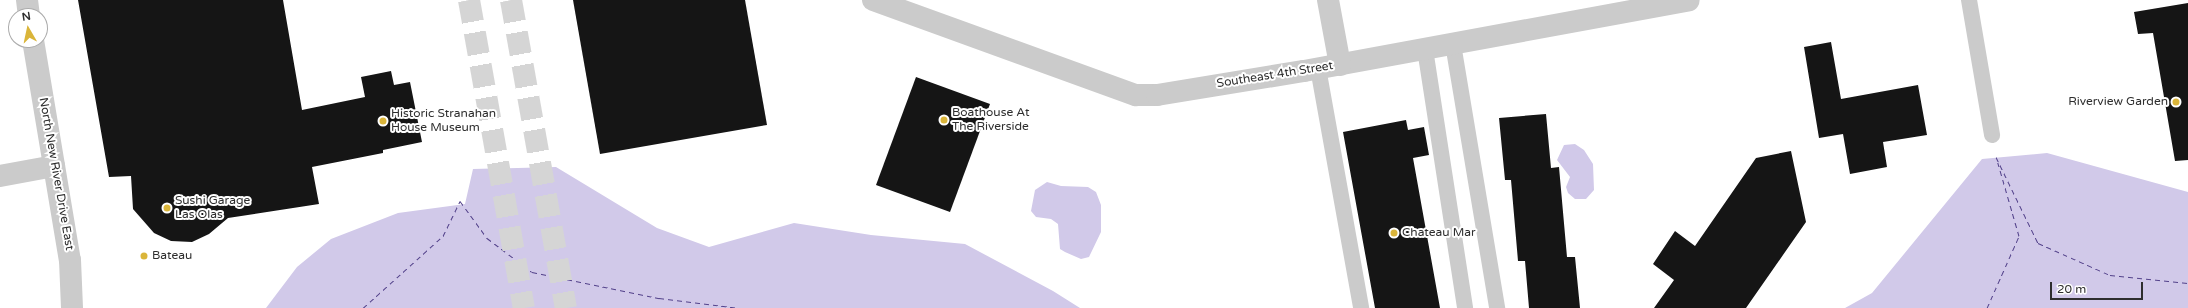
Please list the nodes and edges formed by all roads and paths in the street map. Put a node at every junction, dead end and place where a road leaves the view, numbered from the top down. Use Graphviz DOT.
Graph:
graph roads {
  1 [pos="873,0"];
  2 [pos="1328,0"];
  3 [pos="1689,0"];
  4 [pos="1969,0"];
  5 [pos="1454,44"];
  6 [pos="34,48"];
  7 [pos="1425,49"];
  8 [pos="1340,65"];
  9 [pos="1318,68"];
  10 [pos="1992,135"];
  11 [pos="54,166"];
  12 [pos="0,176"];
  13 [pos="72,308"];
  14 [pos="1361,308"];
  15 [pos="1465,308"];
  16 [pos="1497,308"];
  1 -- 9 [label="street, Southeast 4th Street"];
  2 -- 8 [label="street"];
  3 -- 5 [label="street, Southeast 4th Street"];
  4 -- 10 [label="lane"];
  5 -- 7 [label="street, Southeast 4th Street"];
  5 -- 16 [label="lane"];
  6 -- 11 [label="street, North New River Drive East"];
  7 -- 8 [label="street, Southeast 4th Street"];
  7 -- 15 [label="lane"];
  8 -- 9 [label="street, Southeast 4th Street"];
  9 -- 14 [label="lane"];
  11 -- 12 [label="street"];
  11 -- 13 [label="street, North New River Drive East"];
}
